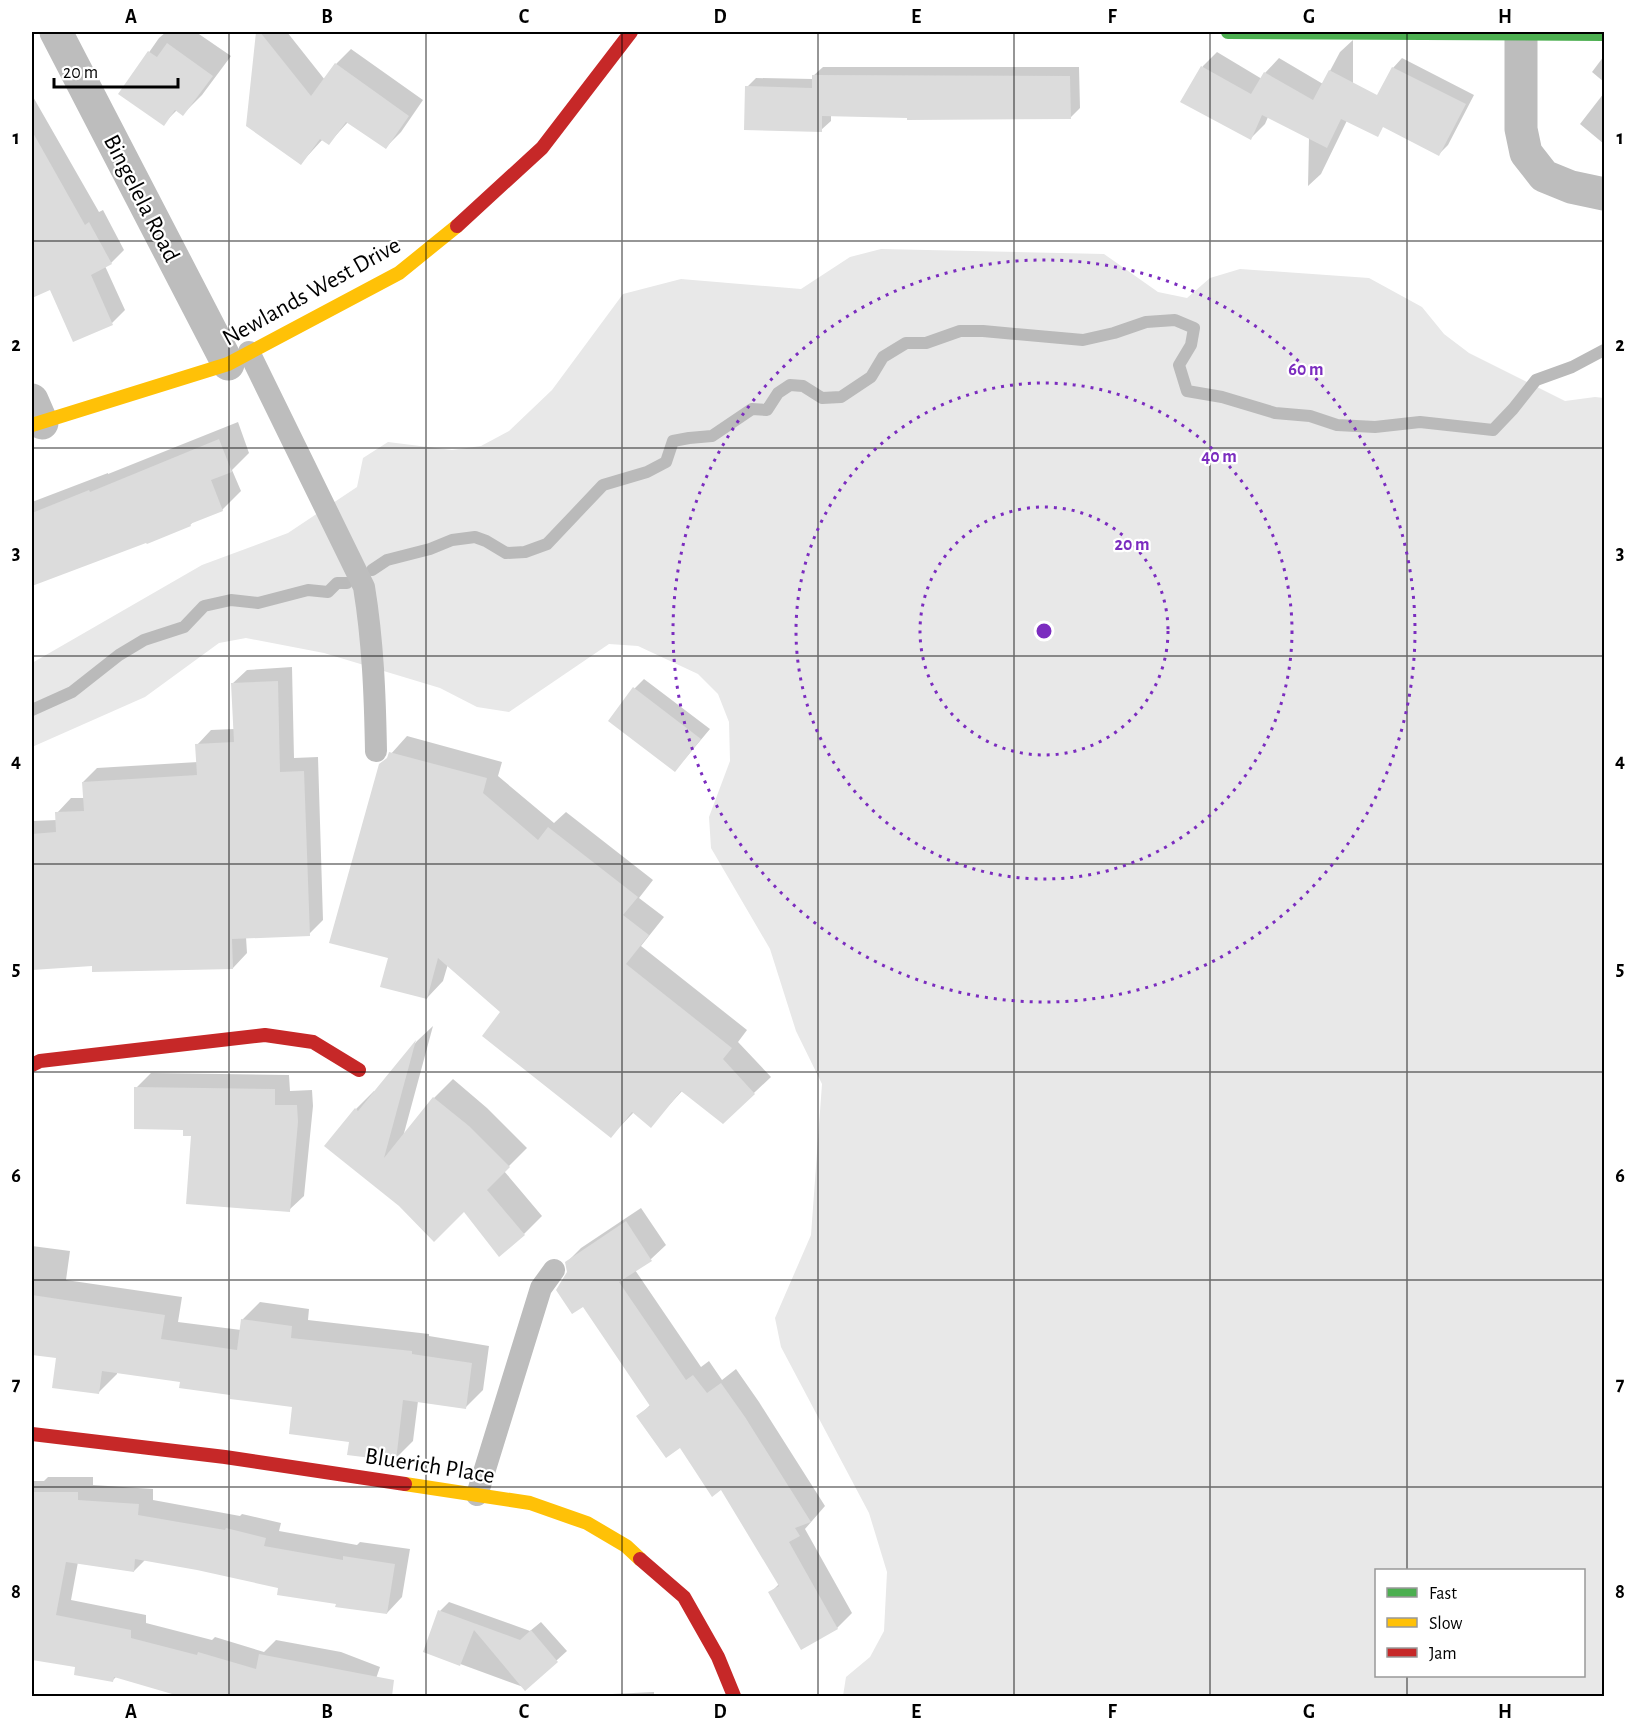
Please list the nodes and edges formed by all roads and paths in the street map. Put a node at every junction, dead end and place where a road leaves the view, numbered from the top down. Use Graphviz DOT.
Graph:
graph roads {
  1 [pos="56,32"];
  2 [pos="631,32"];
  3 [pos="1228,32"];
  4 [pos="1521,33"];
  5 [pos="1605,34"];
  6 [pos="1605,194"];
  7 [pos="239,358"];
  8 [pos="35,416"];
  9 [pos="376,751"];
  10 [pos="32,1065"];
  11 [pos="359,1070"];
  12 [pos="554,1270"];
  13 [pos="32,1434"];
  14 [pos="477,1495"];
  15 [pos="734,1696"];
  1 -- 7 [label="street, Bingelela Road"];
  2 -- 7 [label="street, Newlands West Drive"];
  3 -- 4 [label="street"];
  4 -- 5 [label="street"];
  4 -- 6 [label="street"];
  7 -- 8 [label="street, Newlands West Drive"];
  7 -- 9 [label="lane"];
  10 -- 11 [label="street"];
  12 -- 14 [label="lane"];
  13 -- 14 [label="street, Bluerich Place"];
  14 -- 15 [label="street, Bluerich Place"];
}
